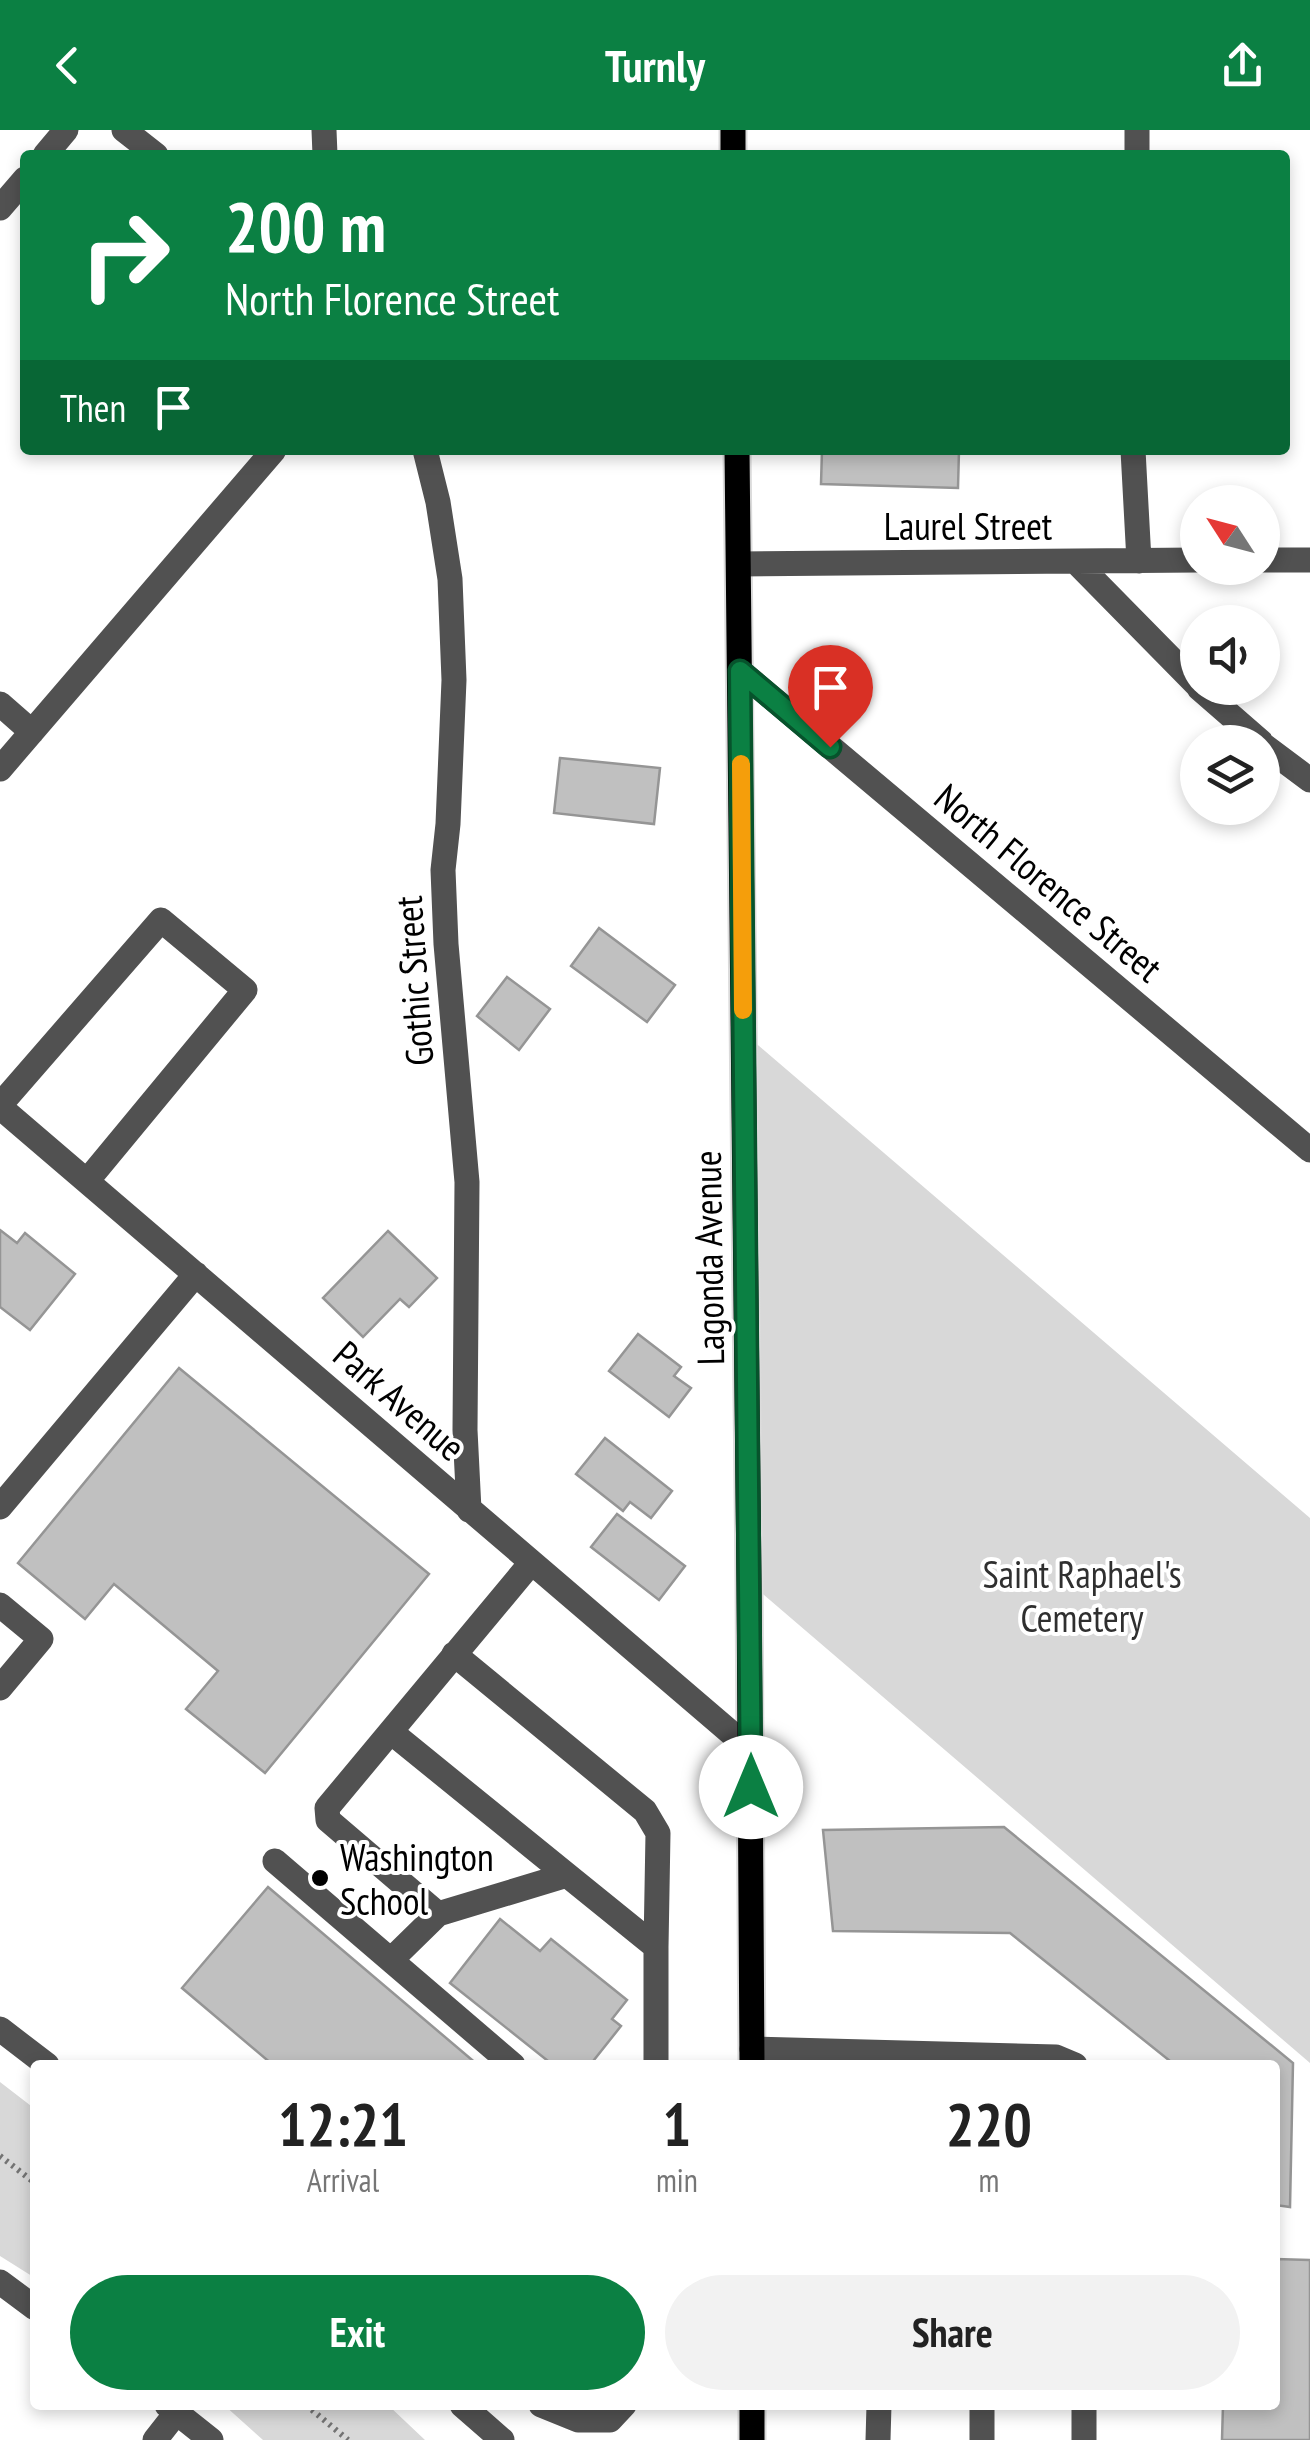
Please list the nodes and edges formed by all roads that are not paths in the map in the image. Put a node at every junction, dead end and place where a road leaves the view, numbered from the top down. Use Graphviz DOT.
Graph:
graph roads {
  1 [pos="66,130"];
  2 [pos="124,130"];
  3 [pos="49,150"];
  4 [pos="150,150"];
  5 [pos="20,184"];
  6 [pos="0,208"];
  7 [pos="270,455"];
  8 [pos="426,455"];
  9 [pos="738,455"];
  10 [pos="1133,455"];
  11 [pos="1139,560"];
  12 [pos="1180,560"];
  13 [pos="1280,560"];
  14 [pos="1310,560"];
  15 [pos="1076,562"];
  16 [pos="739,564"];
  17 [pos="1180,669"];
  18 [pos="740,671"];
  19 [pos="0,704"];
  20 [pos="1219,705"];
  21 [pos="1241,725"];
  22 [pos="32,732"];
  23 [pos="1280,757"];
  24 [pos="0,769"];
  25 [pos="1310,780"];
  26 [pos="0,1106"];
  27 [pos="1310,1150"];
  28 [pos="87,1181"];
  29 [pos="196,1274"];
  30 [pos="0,1507"];
  31 [pos="468,1510"];
  32 [pos="531,1563"];
  33 [pos="0,1605"];
  34 [pos="454,1654"];
  35 [pos="0,1688"];
  36 [pos="391,1732"];
  37 [pos="750,1750"];
  38 [pos="275,1861"];
  39 [pos="567,1875"];
  40 [pos="438,1914"];
  41 [pos="656,1947"];
  42 [pos="391,1960"];
  43 [pos="0,2029"];
  44 [pos="752,2057"];
  45 [pos="41,2060"];
  46 [pos="507,2060"];
  47 [pos="656,2060"];
  48 [pos="880,2060"];
  49 [pos="981,2060"];
  50 [pos="1064,2060"];
  51 [pos="0,2282"];
  52 [pos="30,2304"];
  53 [pos="171,2410"];
  54 [pos="173,2410"];
  55 [pos="468,2410"];
  56 [pos="553,2410"];
  57 [pos="619,2410"];
  58 [pos="752,2410"];
  59 [pos="878,2410"];
  60 [pos="982,2410"];
  61 [pos="1084,2410"];
  62 [pos="156,2440"];
  63 [pos="211,2440"];
  64 [pos="502,2440"];
  65 [pos="752,2440"];
  66 [pos="878,2440"];
  67 [pos="982,2440"];
  68 [pos="1084,2440"];
  1 -- 3 [label="street"];
  2 -- 4 [label="street"];
  5 -- 6 [label="street"];
  7 -- 22 [label="street"];
  8 -- 31 [label="street, Gothic Street"];
  9 -- 16 [label="main road, Lagonda Avenue"];
  10 -- 11 [label="street"];
  11 -- 12 [label="street, Laurel Street"];
  11 -- 15 [label="street, Laurel Street"];
  13 -- 14 [label="street"];
  15 -- 16 [label="street, Laurel Street"];
  15 -- 17 [label="street"];
  16 -- 18 [label="main road, Lagonda Avenue"];
  18 -- 27 [label="street, North Florence Street"];
  18 -- 37 [label="main road, Lagonda Avenue"];
  19 -- 22 [label="street"];
  20 -- 21 [label="street"];
  22 -- 24 [label="street"];
  23 -- 25 [label="street"];
  26 -- 28 [label="street, Park Avenue"];
  26 -- 28 [label="street"];
  28 -- 29 [label="street, Park Avenue"];
  29 -- 30 [label="street"];
  29 -- 31 [label="street, Park Avenue"];
  31 -- 32 [label="street, Park Avenue"];
  32 -- 34 [label="street"];
  32 -- 37 [label="street, Park Avenue"];
  33 -- 35 [label="street"];
  34 -- 36 [label="street"];
  34 -- 41 [label="street"];
  36 -- 39 [label="street"];
  36 -- 40 [label="street"];
  37 -- 44 [label="main road, Lagonda Avenue"];
  38 -- 42 [label="street"];
  39 -- 40 [label="street"];
  39 -- 41 [label="street"];
  40 -- 42 [label="street"];
  41 -- 47 [label="street"];
  42 -- 46 [label="street"];
  43 -- 45 [label="street"];
  44 -- 48 [label="street"];
  48 -- 49 [label="street"];
  49 -- 50 [label="street"];
  51 -- 52 [label="street"];
  53 -- 62 [label="street"];
  54 -- 63 [label="street"];
  55 -- 64 [label="street"];
  56 -- 57 [label="street"];
  58 -- 65 [label="main road"];
  59 -- 66 [label="street"];
  60 -- 67 [label="street"];
  61 -- 68 [label="street"];
}
